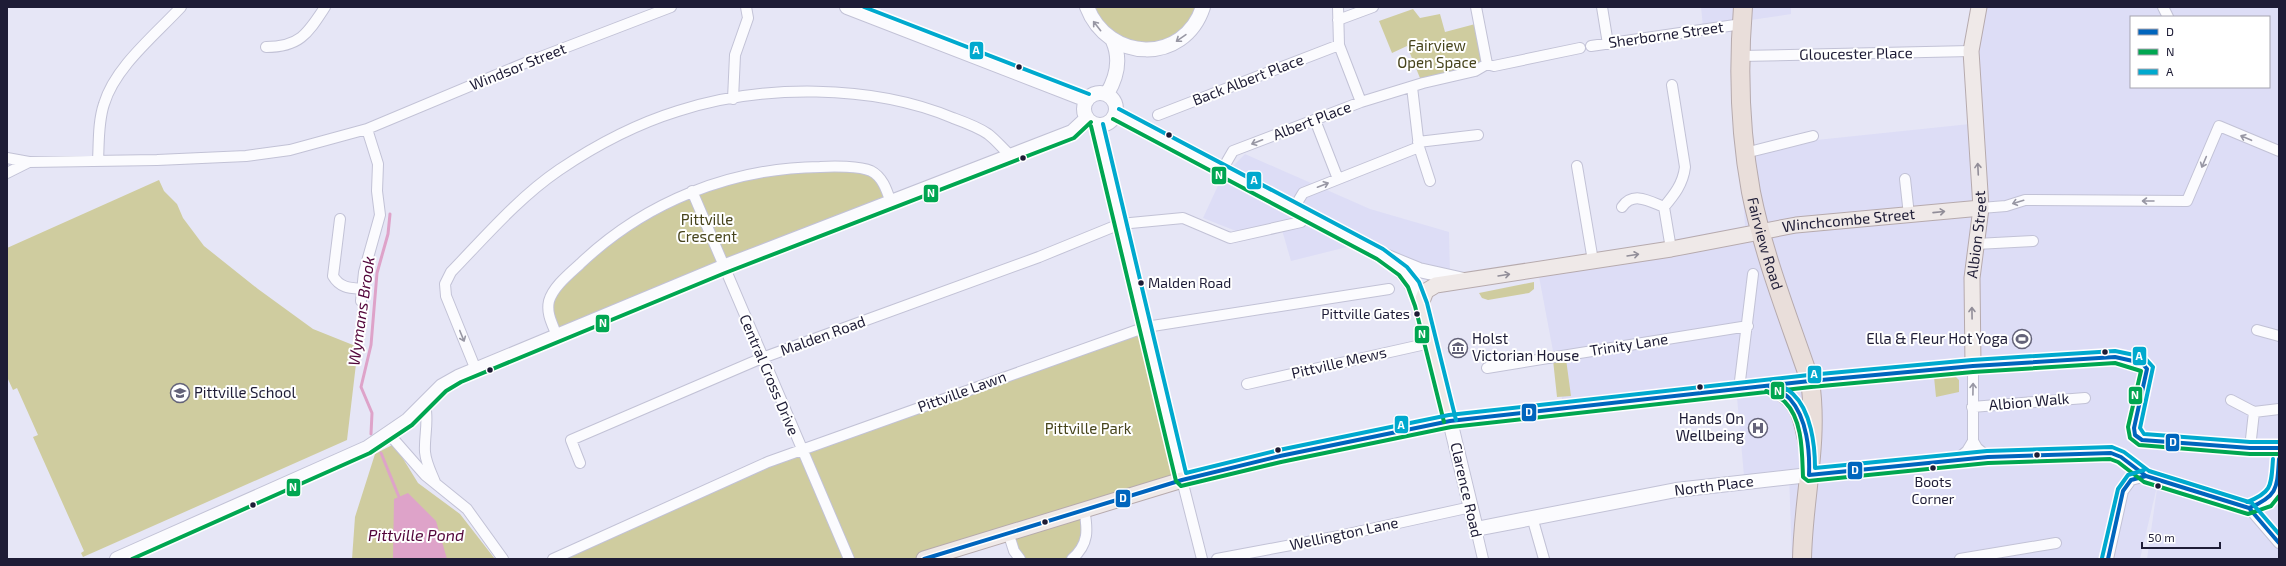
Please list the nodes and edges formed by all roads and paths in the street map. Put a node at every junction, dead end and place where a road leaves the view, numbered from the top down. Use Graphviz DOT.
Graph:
graph roads {
  1 [pos="181,7"];
  2 [pos="325,7"];
  3 [pos="671,7"];
  4 [pos="746,7"];
  5 [pos="1087,7"];
  6 [pos="1203,7"];
  7 [pos="1338,7"];
  8 [pos="1373,7"];
  9 [pos="1476,7"];
  10 [pos="1602,7"];
  11 [pos="1979,7"];
  12 [pos="2163,7"];
  13 [pos="855,9"];
  14 [pos="1742,16"];
  15 [pos="2168,16"];
  16 [pos="1338,20"];
  17 [pos="1113,41"];
  18 [pos="1608,44"];
  19 [pos="1339,45"];
  20 [pos="1591,46"];
  21 [pos="266,47"];
  22 [pos="1580,48"];
  23 [pos="1134,49"];
  24 [pos="1972,51"];
  25 [pos="1740,56"];
  26 [pos="1118,62"];
  27 [pos="1487,64"];
  28 [pos="1672,85"];
  29 [pos="1412,87"];
  30 [pos="1107,94"];
  31 [pos="733,99"];
  32 [pos="1087,100"];
  33 [pos="1361,102"];
  34 [pos="1116,114"];
  35 [pos="1158,115"];
  36 [pos="1315,120"];
  37 [pos="1092,122"];
  38 [pos="367,129"];
  39 [pos="1478,135"];
  40 [pos="1813,136"];
  41 [pos="1418,145"];
  42 [pos="2276,150"];
  43 [pos="1745,153"];
  44 [pos="1011,156"];
  45 [pos="7,158"];
  46 [pos="98,161"];
  47 [pos="29,162"];
  48 [pos="1577,166"];
  49 [pos="1222,170"];
  50 [pos="7,173"];
  51 [pos="1338,179"];
  52 [pos="1905,179"];
  53 [pos="1430,181"];
  54 [pos="692,191"];
  55 [pos="891,203"];
  56 [pos="1622,207"];
  57 [pos="1664,208"];
  58 [pos="1980,208"];
  59 [pos="1300,211"];
  60 [pos="1909,215"];
  61 [pos="340,219"];
  62 [pos="1120,224"];
  63 [pos="1761,230"];
  64 [pos="2033,241"];
  65 [pos="1976,244"];
  66 [pos="1671,249"];
  67 [pos="1380,254"];
  68 [pos="1592,261"];
  69 [pos="723,267"];
  70 [pos="1753,274"];
  71 [pos="1466,281"];
  72 [pos="362,289"];
  73 [pos="1389,289"];
  74 [pos="361,301"];
  75 [pos="1421,304"];
  76 [pos="1748,326"];
  77 [pos="1146,327"];
  78 [pos="2257,330"];
  79 [pos="557,336"];
  80 [pos="2279,336"];
  81 [pos="1430,343"];
  82 [pos="762,358"];
  83 [pos="1973,366"];
  84 [pos="1488,368"];
  85 [pos="476,370"];
  86 [pos="1810,381"];
  87 [pos="1247,384"];
  88 [pos="1769,386"];
  89 [pos="1739,389"];
  90 [pos="2085,398"];
  91 [pos="2231,400"];
  92 [pos="425,405"];
  93 [pos="1972,407"];
  94 [pos="2279,409"];
  95 [pos="2254,412"];
  96 [pos="1450,421"];
  97 [pos="389,434"];
  98 [pos="2251,438"];
  99 [pos="1973,441"];
  100 [pos="2279,448"];
  101 [pos="801,449"];
  102 [pos="1988,457"];
  103 [pos="2279,459"];
  104 [pos="1956,460"];
  105 [pos="580,463"];
  106 [pos="1810,470"];
  107 [pos="2146,476"];
  108 [pos="1182,480"];
  109 [pos="437,485"];
  110 [pos="1470,507"];
  111 [pos="2249,508"];
  112 [pos="1084,509"];
  113 [pos="1532,517"];
  114 [pos="1476,529"];
  115 [pos="1008,532"];
  116 [pos="2276,532"];
  117 [pos="2056,543"];
  118 [pos="2279,543"];
  119 [pos="1992,557"];
  120 [pos="117,559"];
  121 [pos="503,559"];
  122 [pos="553,559"];
  123 [pos="848,559"];
  124 [pos="924,559"];
  125 [pos="1020,559"];
  126 [pos="1072,559"];
  127 [pos="1202,559"];
  128 [pos="1217,559"];
  129 [pos="1482,559"];
  130 [pos="1544,559"];
  131 [pos="1802,559"];
  132 [pos="1960,559"];
  133 [pos="2108,559"];
  1 -- 46 [label="street"];
  2 -- 21 [label="street"];
  3 -- 38 [label="street, Windsor Street"];
  4 -- 31 [label="street"];
  17 -- 5 [label="street, one-way"];
  6 -- 23 [label="street, one-way"];
  7 -- 16 [label="street"];
  8 -- 16 [label="street"];
  9 -- 27 [label="street"];
  10 -- 18 [label="street"];
  11 -- 24 [label="main road, Albion Street"];
  12 -- 15 [label="street"];
  13 -- 32 [label="street"];
  14 -- 18 [label="street, Sherborne Street"];
  14 -- 25 [label="highway, Fairview Road"];
  16 -- 19 [label="street"];
  17 -- 23 [label="street"];
  17 -- 26 [label="street"];
  18 -- 20 [label="street, Sherborne Street"];
  19 -- 33 [label="street"];
  19 -- 35 [label="street, Back Albert Place"];
  22 -- 27 [label="street"];
  23 -- 26 [label="street"];
  24 -- 25 [label="street, Gloucester Place"];
  58 -- 24 [label="main road, Albion Street, one-way"];
  25 -- 43 [label="highway, Fairview Road"];
  26 -- 30 [label="street"];
  27 -- 29 [label="street"];
  28 -- 57 [label="street"];
  29 -- 33 [label="street, Albert Place"];
  29 -- 41 [label="street"];
  30 -- 32 [label="street"];
  30 -- 34 [label="street"];
  31 -- 44 [label="street"];
  31 -- 85 [label="street, one-way"];
  32 -- 37 [label="street"];
  33 -- 36 [label="street, Albert Place"];
  34 -- 37 [label="street"];
  34 -- 49 [label="street"];
  36 -- 49 [label="street, Albert Place, one-way"];
  36 -- 51 [label="street"];
  37 -- 44 [label="street"];
  37 -- 62 [label="street"];
  38 -- 46 [label="street, Windsor Street"];
  38 -- 72 [label="street"];
  39 -- 41 [label="street, Malden Road"];
  40 -- 43 [label="street"];
  41 -- 51 [label="street, Malden Road"];
  41 -- 53 [label="street"];
  42 -- 58 [label="street, Winchcombe Street, one-way"];
  43 -- 63 [label="highway, Fairview Road"];
  44 -- 55 [label="street"];
  45 -- 47 [label="street"];
  46 -- 47 [label="street, Windsor Street"];
  47 -- 50 [label="street"];
  48 -- 68 [label="street"];
  49 -- 59 [label="street"];
  59 -- 51 [label="street, Malden Road, one-way"];
  52 -- 60 [label="street"];
  54 -- 55 [label="street"];
  54 -- 69 [label="street, Central Cross Drive"];
  54 -- 79 [label="street"];
  55 -- 69 [label="street"];
  56 -- 57 [label="street"];
  57 -- 66 [label="street"];
  60 -- 58 [label="main road, Winchcombe Street, one-way"];
  58 -- 65 [label="main road, Albion Street"];
  59 -- 62 [label="street, Malden Road"];
  59 -- 67 [label="street"];
  60 -- 63 [label="main road, Winchcombe Street"];
  61 -- 72 [label="street"];
  62 -- 77 [label="street"];
  62 -- 82 [label="street, Malden Road"];
  63 -- 66 [label="main road, Winchcombe Street"];
  63 -- 86 [label="highway, Fairview Road"];
  64 -- 65 [label="street"];
  83 -- 65 [label="main road, Albion Street, one-way"];
  68 -- 66 [label="main road, Winchcombe Street, one-way"];
  67 -- 71 [label="street"];
  67 -- 75 [label="street, Clarence Road"];
  71 -- 68 [label="main road, Winchcombe Street, one-way"];
  69 -- 79 [label="street"];
  69 -- 82 [label="street, Central Cross Drive"];
  70 -- 76 [label="street"];
  71 -- 75 [label="main road"];
  72 -- 74 [label="street"];
  73 -- 77 [label="street, Pittville Lawn"];
  75 -- 81 [label="main road, Clarence Road"];
  76 -- 84 [label="street, Trinity Lane"];
  76 -- 89 [label="street"];
  77 -- 101 [label="street, Pittville Lawn"];
  77 -- 108 [label="street"];
  78 -- 80 [label="street"];
  79 -- 85 [label="street"];
  81 -- 87 [label="street, Pittville Mews"];
  81 -- 96 [label="main road, Clarence Road"];
  82 -- 101 [label="street, Central Cross Drive"];
  82 -- 105 [label="street, Malden Road"];
  83 -- 86 [label="main road"];
  93 -- 83 [label="street, Albion Street, one-way"];
  83 -- 100 [label="street"];
  85 -- 92 [label="street"];
  86 -- 88 [label="main road"];
  86 -- 106 [label="highway, Fairview Road"];
  88 -- 89 [label="main road"];
  88 -- 106 [label="main road"];
  89 -- 96 [label="main road"];
  90 -- 93 [label="street, Albion Walk"];
  91 -- 95 [label="street"];
  92 -- 97 [label="street"];
  92 -- 109 [label="street"];
  93 -- 99 [label="street, Albion Street"];
  94 -- 95 [label="street"];
  95 -- 98 [label="street"];
  96 -- 108 [label="main road"];
  96 -- 110 [label="street, Clarence Road"];
  97 -- 109 [label="street"];
  97 -- 120 [label="street"];
  99 -- 102 [label="street"];
  99 -- 104 [label="street"];
  101 -- 122 [label="street, Pittville Lawn"];
  101 -- 123 [label="street, Central Cross Drive"];
  102 -- 104 [label="street, North Place"];
  102 -- 107 [label="street, North Place"];
  103 -- 111 [label="street"];
  104 -- 106 [label="street, North Place"];
  106 -- 113 [label="street, North Place"];
  106 -- 131 [label="highway, Fairview Road"];
  107 -- 111 [label="street"];
  107 -- 133 [label="street"];
  108 -- 112 [label="main road"];
  108 -- 127 [label="street"];
  109 -- 121 [label="street"];
  110 -- 114 [label="street, Clarence Road"];
  110 -- 128 [label="street, Wellington Lane"];
  111 -- 116 [label="street"];
  112 -- 115 [label="main road"];
  112 -- 126 [label="street"];
  113 -- 114 [label="street, North Place"];
  113 -- 130 [label="street"];
  114 -- 129 [label="street, Clarence Road"];
  115 -- 124 [label="main road"];
  115 -- 125 [label="street"];
  116 -- 118 [label="street"];
  117 -- 119 [label="street"];
  119 -- 132 [label="street"];
}
